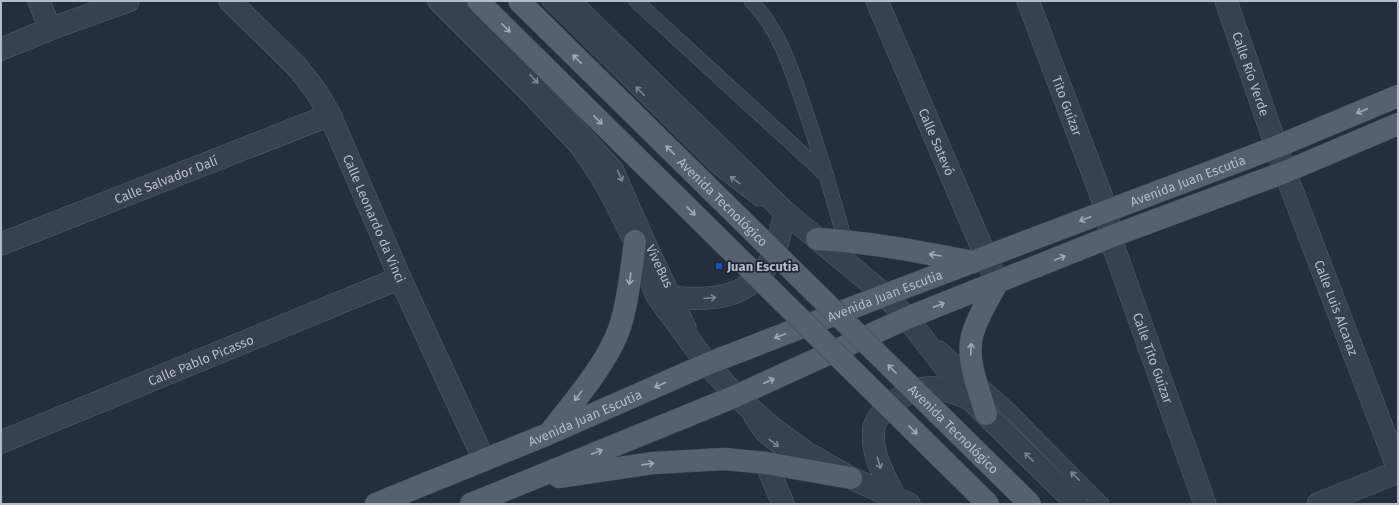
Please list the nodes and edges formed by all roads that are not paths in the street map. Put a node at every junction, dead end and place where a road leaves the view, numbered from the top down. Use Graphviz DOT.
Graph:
graph roads {
  1 [pos="39,1"];
  2 [pos="128,1"];
  3 [pos="230,1"];
  4 [pos="439,1"];
  5 [pos="457,1"];
  6 [pos="478,1"];
  7 [pos="519,1"];
  8 [pos="549,1"];
  9 [pos="569,1"];
  10 [pos="636,1"];
  11 [pos="751,1"];
  12 [pos="877,1"];
  13 [pos="1028,1"];
  14 [pos="1226,1"];
  15 [pos="50,29"];
  16 [pos="1,49"];
  17 [pos="1398,96"];
  18 [pos="330,115"];
  19 [pos="1398,124"];
  20 [pos="1276,147"];
  21 [pos="1285,172"];
  22 [pos="827,176"];
  23 [pos="1107,211"];
  24 [pos="784,215"];
  25 [pos="1110,237"];
  26 [pos="817,239"];
  27 [pos="635,241"];
  28 [pos="845,241"];
  29 [pos="1,244"];
  30 [pos="980,259"];
  31 [pos="400,278"];
  32 [pos="997,283"];
  33 [pos="885,295"];
  34 [pos="666,297"];
  35 [pos="907,318"];
  36 [pos="707,364"];
  37 [pos="973,390"];
  38 [pos="734,394"];
  39 [pos="986,414"];
  40 [pos="548,434"];
  41 [pos="1,442"];
  42 [pos="484,460"];
  43 [pos="766,464"];
  44 [pos="1398,470"];
  45 [pos="826,475"];
  46 [pos="850,478"];
  47 [pos="526,481"];
  48 [pos="896,502"];
  49 [pos="376,504"];
  50 [pos="470,504"];
  51 [pos="783,504"];
  52 [pos="988,504"];
  53 [pos="1030,504"];
  54 [pos="1076,504"];
  55 [pos="1102,504"];
  56 [pos="1205,504"];
  57 [pos="1318,504"];
  1 -- 15 [label="street"];
  2 -- 15 [label="street"];
  3 -- 18 [label="street, Calle Leonardo da Vinci"];
  4 -- 27 [label="street"];
  5 -- 34 [label="lane, ViveBus, one-way"];
  6 -- 52 [label="main road, one-way, bridge"];
  53 -- 7 [label="main road, Avenida Tecnológico, one-way, bridge"];
  24 -- 8 [label="lane, one-way"];
  9 -- 24 [label="street"];
  10 -- 22 [label="lane"];
  11 -- 22 [label="lane"];
  12 -- 30 [label="street, Calle Satevó"];
  13 -- 23 [label="street, Tito Guízar"];
  14 -- 20 [label="street, Calle Río Verde"];
  15 -- 16 [label="street"];
  17 -- 20 [label="main road, Avenida Juan Escutia, one-way"];
  18 -- 29 [label="street, Calle Salvador Dalí"];
  18 -- 31 [label="street, Calle Leonardo da Vinci"];
  19 -- 21 [label="main road, Avenida Juan Escutia"];
  20 -- 21 [label="street, Calle Luis Alcaraz"];
  20 -- 23 [label="main road, Avenida Juan Escutia"];
  21 -- 25 [label="main road, Avenida Juan Escutia"];
  21 -- 44 [label="street, Calle Luis Alcaraz"];
  22 -- 28 [label="lane"];
  23 -- 25 [label="street, Calle Tito Guízar"];
  23 -- 30 [label="main road, Avenida Juan Escutia, one-way"];
  24 -- 26 [label="street"];
  24 -- 33 [label="lane"];
  34 -- 24 [label="street, one-way"];
  32 -- 25 [label="main road, Avenida Juan Escutia, one-way"];
  25 -- 56 [label="street, Calle Tito Guízar"];
  26 -- 28 [label="main road"];
  26 -- 33 [label="street"];
  27 -- 34 [label="street"];
  27 -- 40 [label="main road, one-way"];
  30 -- 28 [label="main road, one-way"];
  30 -- 32 [label="street, Calle Satevó"];
  30 -- 33 [label="main road, Avenida Juan Escutia"];
  31 -- 41 [label="street, Calle Pablo Picasso"];
  31 -- 42 [label="street, Calle Leonardo da Vinci"];
  35 -- 32 [label="main road, Avenida Juan Escutia, one-way"];
  37 -- 32 [label="main road, one-way"];
  33 -- 35 [label="street"];
  33 -- 36 [label="main road, Avenida Juan Escutia, one-way"];
  34 -- 36 [label="street"];
  35 -- 37 [label="street"];
  38 -- 35 [label="main road, Avenida Juan Escutia, one-way"];
  36 -- 38 [label="street"];
  36 -- 40 [label="main road, Avenida Juan Escutia, one-way"];
  37 -- 39 [label="main road"];
  37 -- 48 [label="street, one-way"];
  55 -- 37 [label="lane, one-way"];
  38 -- 45 [label="lane, one-way"];
  38 -- 46 [label="street"];
  47 -- 38 [label="main road, Avenida Juan Escutia, one-way"];
  54 -- 39 [label="street, one-way"];
  40 -- 42 [label="main road, Avenida Juan Escutia"];
  42 -- 49 [label="main road, Avenida Juan Escutia"];
  43 -- 45 [label="main road"];
  47 -- 43 [label="main road, one-way"];
  43 -- 51 [label="street"];
  44 -- 57 [label="street"];
  45 -- 46 [label="main road"];
  45 -- 48 [label="lane"];
  46 -- 48 [label="street"];
  47 -- 50 [label="main road, Avenida Juan Escutia"];
}
